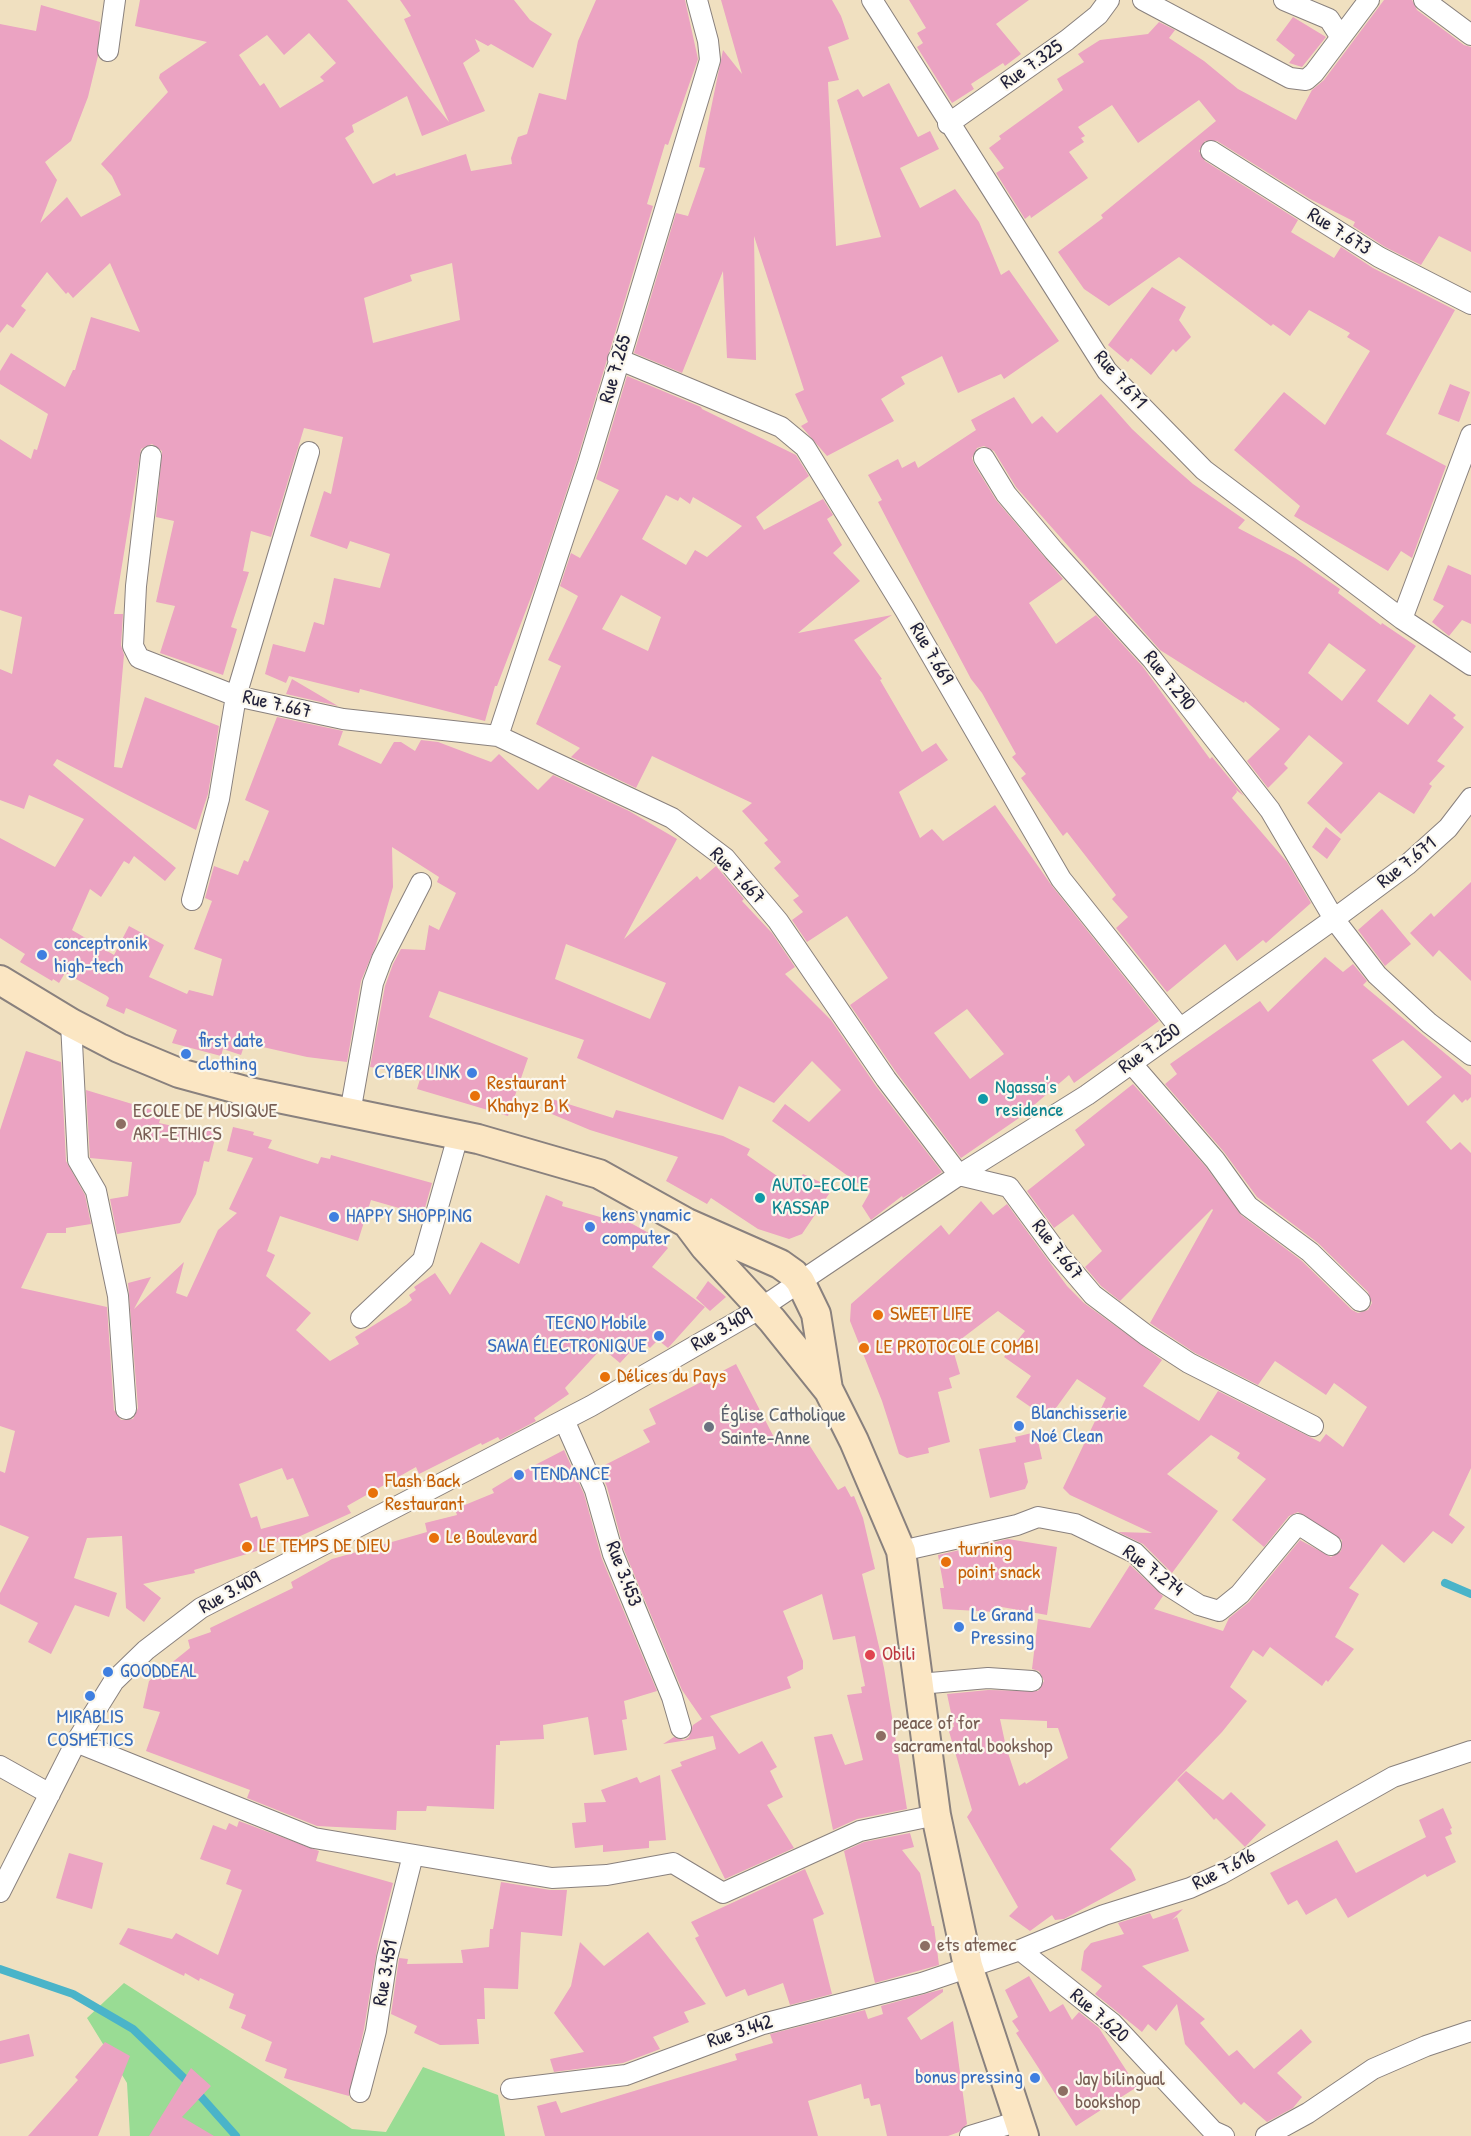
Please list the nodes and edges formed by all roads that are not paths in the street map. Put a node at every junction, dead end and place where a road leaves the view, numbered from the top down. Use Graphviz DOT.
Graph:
graph roads {
  1 [pos="115,0"];
  2 [pos="697,0"];
  3 [pos="872,0"];
  4 [pos="1109,0"];
  5 [pos="1143,0"];
  6 [pos="1286,0"];
  7 [pos="1369,0"];
  8 [pos="1424,0"];
  9 [pos="1471,35"];
  10 [pos="1340,36"];
  11 [pos="108,51"];
  12 [pos="948,124"];
  13 [pos="1211,151"];
  14 [pos="1471,304"];
  15 [pos="618,359"];
  16 [pos="1471,435"];
  17 [pos="309,452"];
  18 [pos="152,456"];
  19 [pos="984,458"];
  20 [pos="1402,620"];
  21 [pos="1471,665"];
  22 [pos="236,696"];
  23 [pos="498,736"];
  24 [pos="1471,798"];
  25 [pos="421,883"];
  26 [pos="192,900"];
  27 [pos="1334,919"];
  28 [pos="0,980"];
  29 [pos="71,1023"];
  30 [pos="1179,1027"];
  31 [pos="1471,1055"];
  32 [pos="1131,1063"];
  33 [pos="350,1113"];
  34 [pos="458,1136"];
  35 [pos="959,1175"];
  36 [pos="687,1222"];
  37 [pos="800,1281"];
  38 [pos="1360,1301"];
  39 [pos="760,1308"];
  40 [pos="361,1318"];
  41 [pos="829,1391"];
  42 [pos="126,1409"];
  43 [pos="564,1420"];
  44 [pos="1313,1426"];
  45 [pos="1331,1545"];
  46 [pos="901,1551"];
  47 [pos="1032,1681"];
  48 [pos="918,1684"];
  49 [pos="681,1728"];
  50 [pos="76,1742"];
  51 [pos="1471,1751"];
  52 [pos="0,1766"];
  53 [pos="50,1794"];
  54 [pos="936,1815"];
  55 [pos="413,1855"];
  56 [pos="0,1892"];
  57 [pos="1020,1950"];
  58 [pos="968,1966"];
  59 [pos="1471,2031"];
  60 [pos="511,2088"];
  61 [pos="360,2092"];
  62 [pos="1021,2129"];
  63 [pos="970,2136"];
  64 [pos="1224,2136"];
  65 [pos="1266,2136"];
  1 -- 11 [label="street"];
  2 -- 15 [label="street, Rue 7.265"];
  3 -- 12 [label="street, Rue 7.671"];
  4 -- 12 [label="street, Rue 7.325"];
  5 -- 10 [label="street"];
  6 -- 10 [label="street"];
  7 -- 10 [label="street"];
  8 -- 9 [label="street"];
  12 -- 20 [label="street, Rue 7.671"];
  13 -- 14 [label="street, Rue 7.673"];
  15 -- 23 [label="street, Rue 7.265"];
  15 -- 30 [label="street, Rue 7.669"];
  16 -- 20 [label="street"];
  17 -- 22 [label="street"];
  18 -- 22 [label="street, Rue 7.667"];
  19 -- 27 [label="street, Rue 7.290"];
  20 -- 21 [label="street, Rue 7.671"];
  22 -- 23 [label="street, Rue 7.667"];
  22 -- 26 [label="street"];
  23 -- 35 [label="street, Rue 7.667"];
  24 -- 27 [label="street, Rue 7.671"];
  25 -- 33 [label="street"];
  27 -- 30 [label="street, Rue 7.250"];
  27 -- 31 [label="street"];
  28 -- 29 [label="main road"];
  29 -- 33 [label="main road"];
  29 -- 42 [label="street"];
  30 -- 32 [label="street, Rue 7.250"];
  32 -- 35 [label="street, Rue 7.250"];
  32 -- 38 [label="street"];
  33 -- 34 [label="main road"];
  34 -- 36 [label="main road"];
  34 -- 40 [label="street"];
  35 -- 37 [label="street, Rue 7.250"];
  35 -- 44 [label="street, Rue 7.667"];
  36 -- 37 [label="main road"];
  36 -- 39 [label="main road"];
  37 -- 39 [label="street, Rue 3.409"];
  37 -- 41 [label="main road"];
  39 -- 41 [label="main road"];
  39 -- 43 [label="street, Rue 3.409"];
  41 -- 46 [label="main road"];
  43 -- 49 [label="street, Rue 3.453"];
  43 -- 50 [label="street, Rue 3.409"];
  45 -- 46 [label="street, Rue 7.274"];
  46 -- 48 [label="main road"];
  47 -- 48 [label="street"];
  48 -- 54 [label="main road"];
  50 -- 53 [label="street, Rue 3.409"];
  50 -- 55 [label="street"];
  51 -- 57 [label="street, Rue 7.616"];
  52 -- 53 [label="street"];
  53 -- 56 [label="street, Rue 3.409"];
  54 -- 55 [label="street"];
  54 -- 58 [label="main road"];
  55 -- 61 [label="street, Rue 3.451"];
  57 -- 58 [label="street, Rue 7.616"];
  57 -- 64 [label="street, Rue 7.620"];
  58 -- 60 [label="street, Rue 3.442"];
  58 -- 62 [label="main road"];
  59 -- 65 [label="street"];
  62 -- 63 [label="street"];
}
